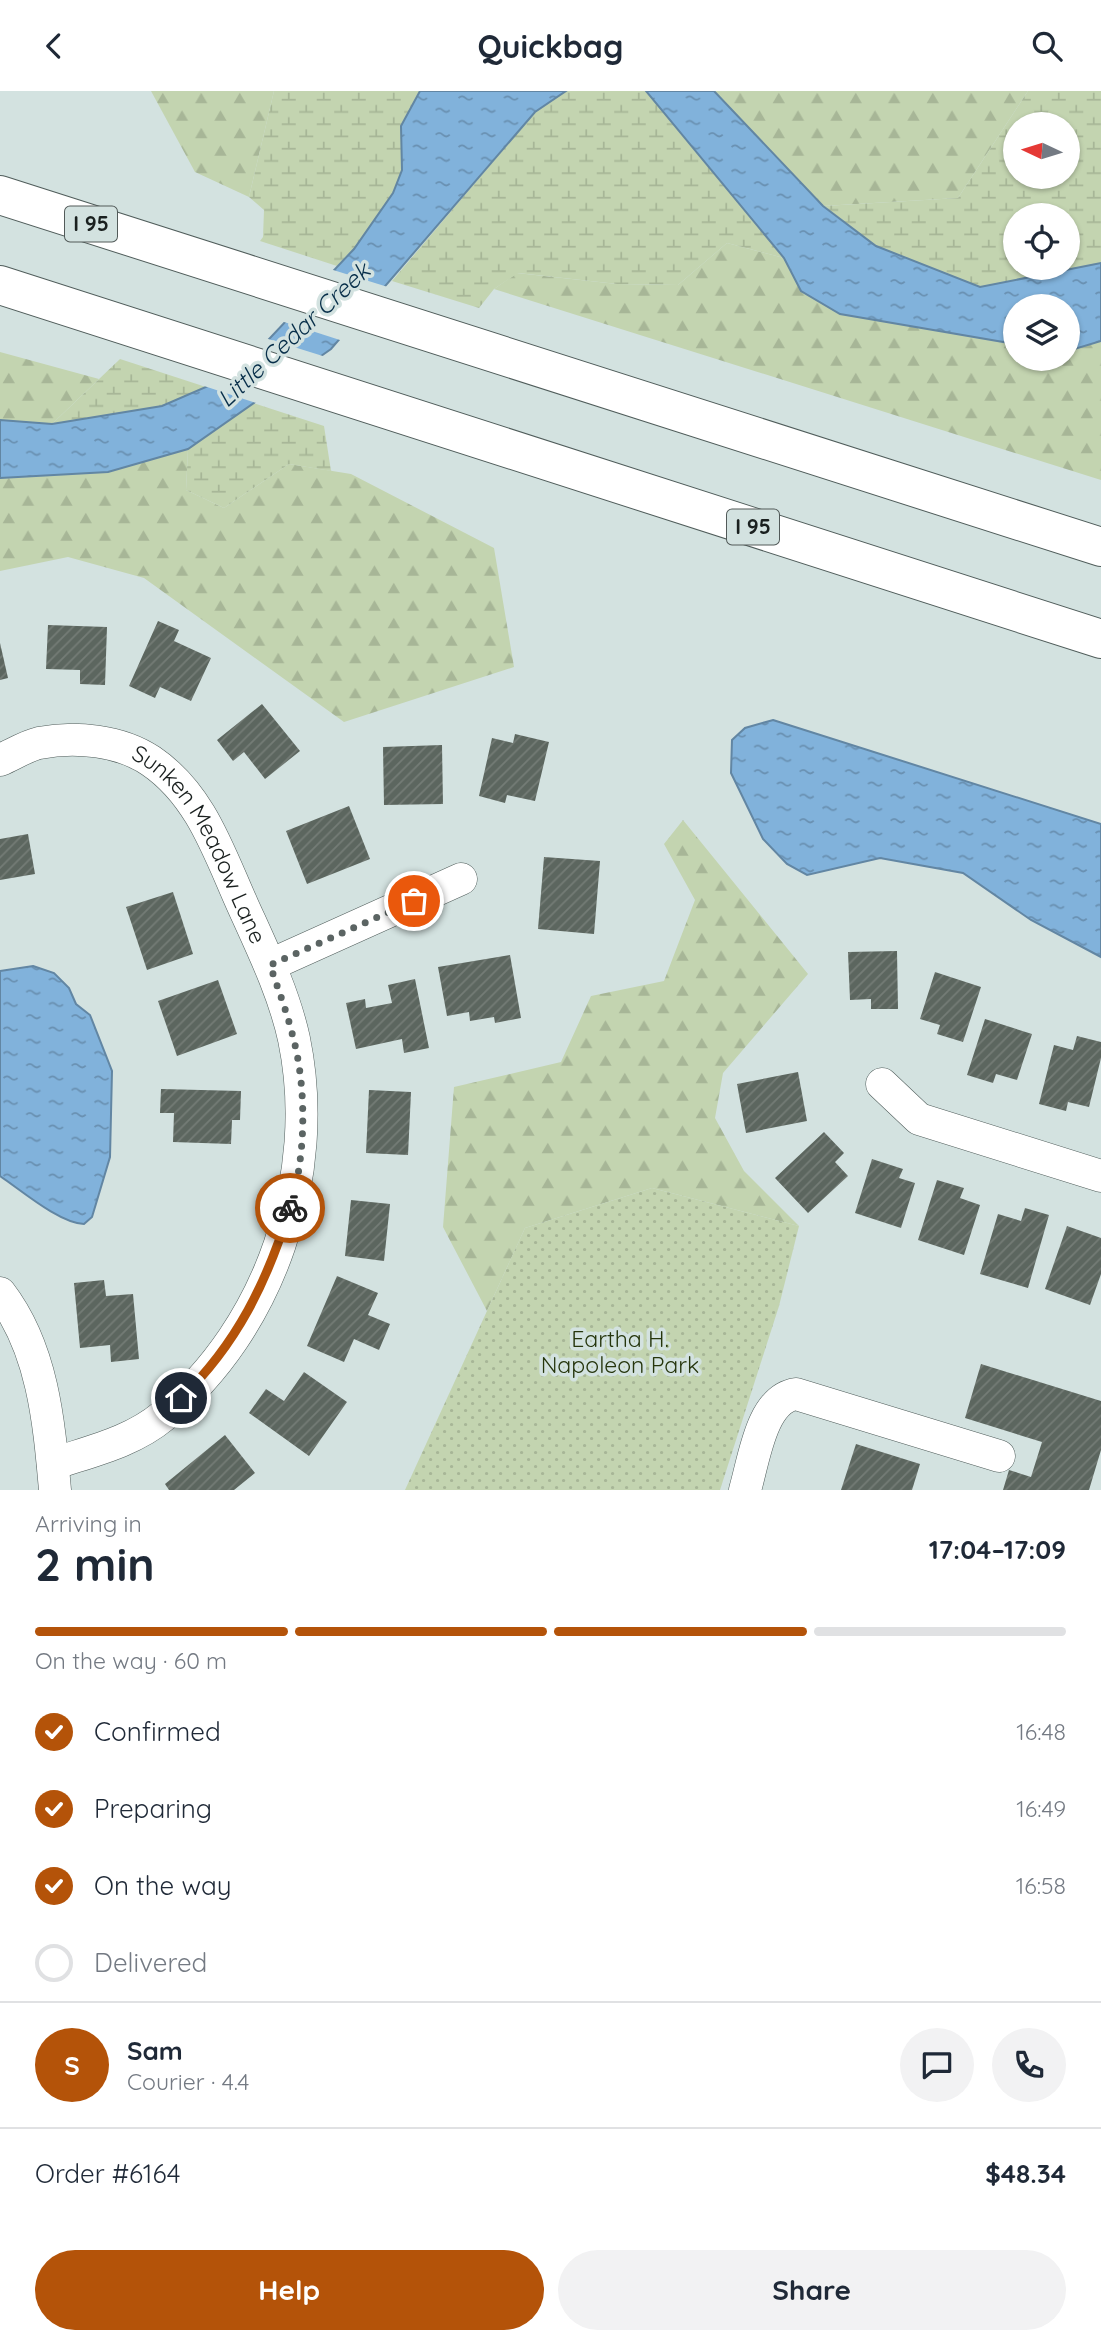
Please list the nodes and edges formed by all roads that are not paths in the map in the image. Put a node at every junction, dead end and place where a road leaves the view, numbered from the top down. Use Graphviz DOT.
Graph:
graph roads {
  1 [pos="0,195"];
  2 [pos="0,285"];
  3 [pos="1101,547"];
  4 [pos="1101,639"];
  5 [pos="0,760"];
  6 [pos="461,879"];
  7 [pos="270,965"];
  8 [pos="882,1084"];
  9 [pos="1101,1176"];
  10 [pos="0,1293"];
  11 [pos="999,1456"];
  12 [pos="54,1477"];
  13 [pos="746,1490"];
  1 -- 3 [label="highway, I 95"];
  2 -- 4 [label="highway, I 95"];
  5 -- 7 [label="street, Sunken Meadow Lane"];
  6 -- 7 [label="street"];
  7 -- 12 [label="street, Sunken Meadow Lane"];
  8 -- 9 [label="street"];
  10 -- 12 [label="street"];
  11 -- 13 [label="street"];
}
